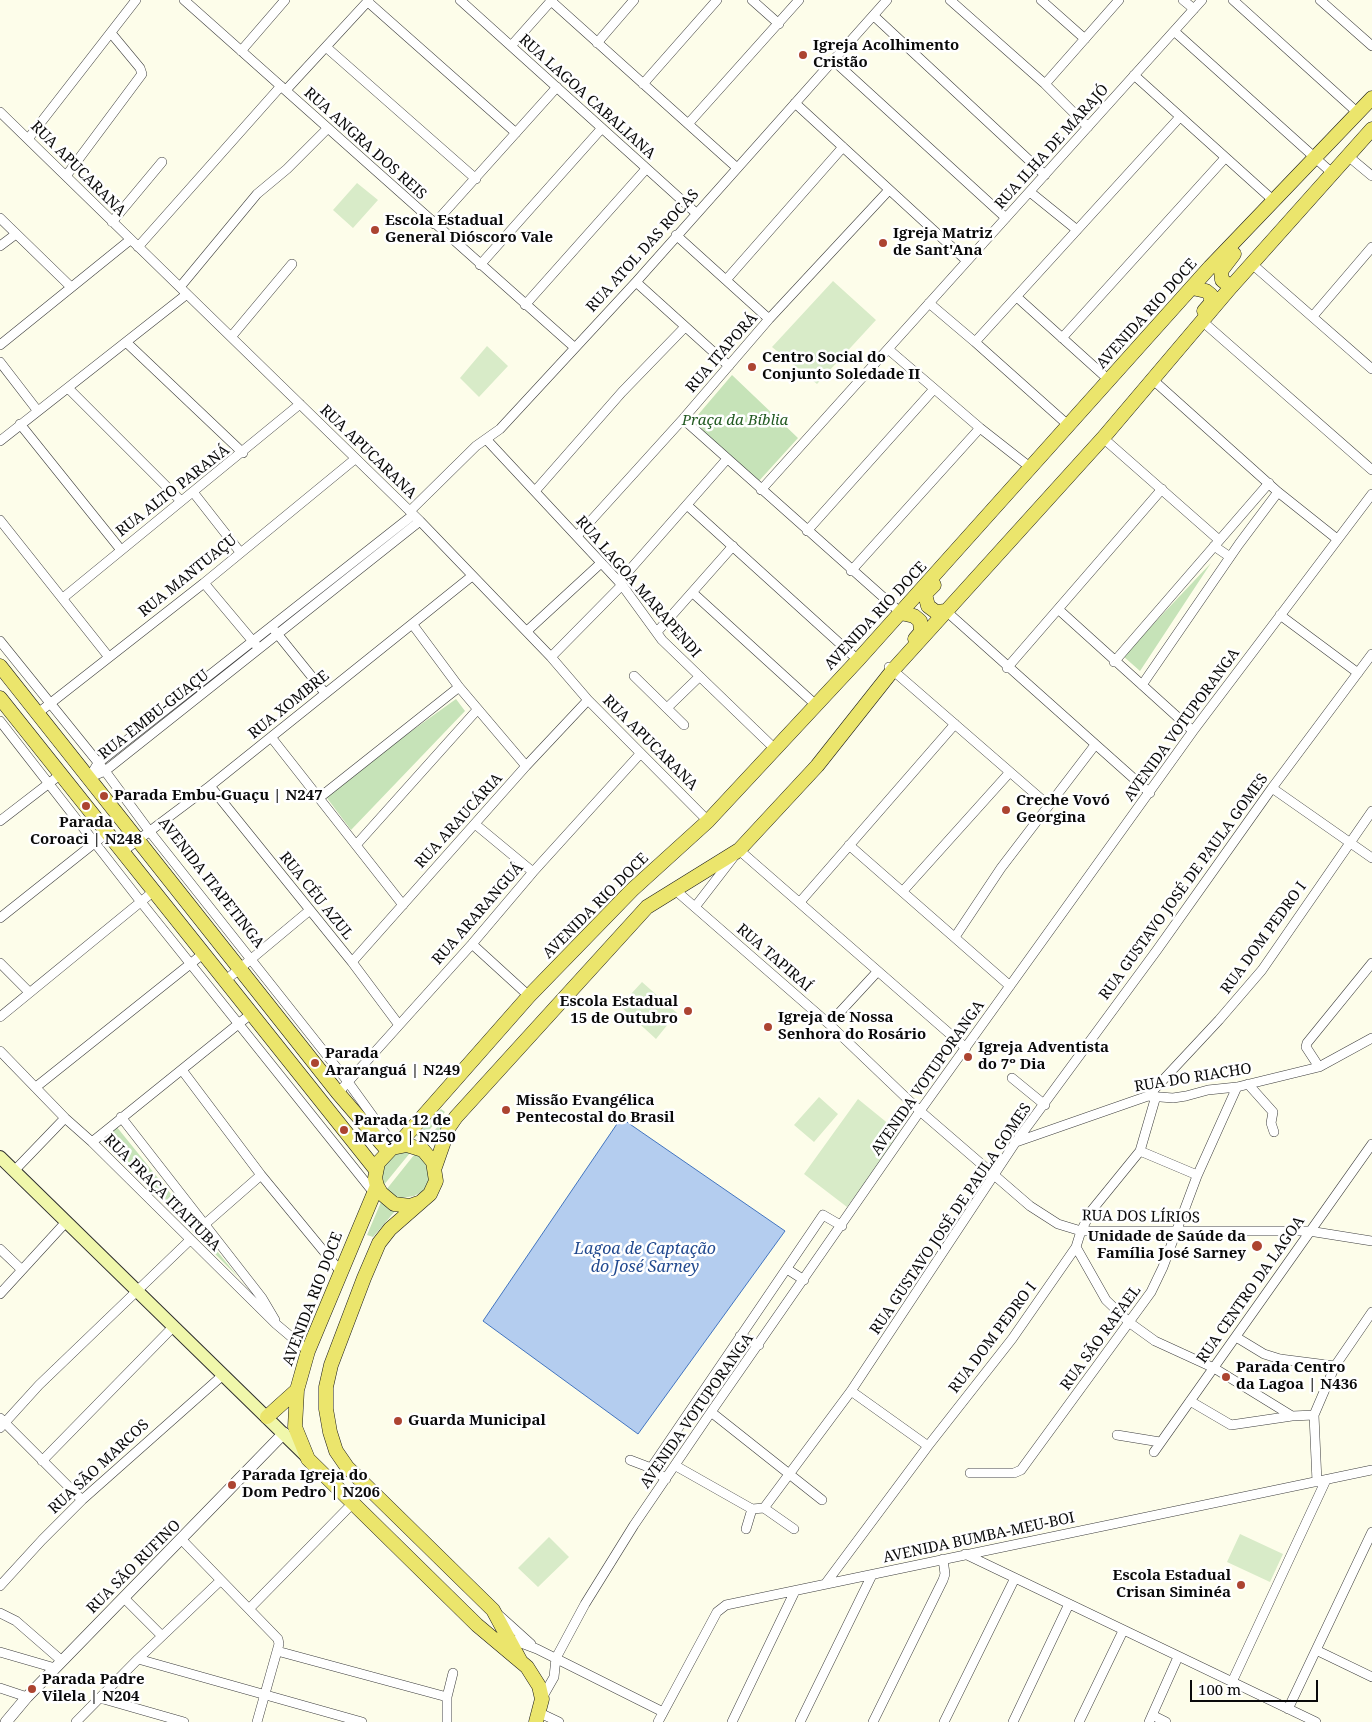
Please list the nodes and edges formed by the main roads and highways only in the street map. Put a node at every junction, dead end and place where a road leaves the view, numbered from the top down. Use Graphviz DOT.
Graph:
graph roads {
  1 [pos="1372,98"];
  2 [pos="1372,129"];
  3 [pos="1264,211"];
  4 [pos="1231,287"];
  5 [pos="1192,288"];
  6 [pos="1155,375"];
  7 [pos="975,532"];
  8 [pos="946,611"];
  9 [pos="901,613"];
  10 [pos="0,666"];
  11 [pos="891,669"];
  12 [pos="0,698"];
  13 [pos="89,778"];
  14 [pos="73,790"];
  15 [pos="393,1148"];
  16 [pos="1,1161"];
  17 [pos="435,1167"];
  18 [pos="376,1170"];
  19 [pos="376,1189"];
  20 [pos="418,1203"];
  21 [pos="297,1390"];
  22 [pos="267,1417"];
  23 [pos="308,1459"];
  24 [pos="521,1662"];
  25 [pos="539,1711"];
  1 -- 3 [label="main road, AVENIDA RIO DOCE"];
  2 -- 4 [label="main road, AVENIDA RIO DOCE"];
  3 -- 4 [label="main road"];
  3 -- 5 [label="main road, AVENIDA RIO DOCE"];
  4 -- 6 [label="main road, AVENIDA RIO DOCE"];
  5 -- 6 [label="main road"];
  5 -- 7 [label="main road, AVENIDA RIO DOCE"];
  6 -- 8 [label="main road, AVENIDA RIO DOCE"];
  7 -- 8 [label="main road"];
  7 -- 9 [label="main road, AVENIDA RIO DOCE"];
  8 -- 11 [label="main road, AVENIDA RIO DOCE"];
  9 -- 11 [label="main road"];
  9 -- 15 [label="main road, AVENIDA RIO DOCE"];
  10 -- 13 [label="main road, AVENIDA ITAPETINGA"];
  11 -- 17 [label="main road, AVENIDA RIO DOCE"];
  12 -- 14 [label="main road"];
  13 -- 14 [label="main road"];
  13 -- 15 [label="main road, AVENIDA ITAPETINGA"];
  14 -- 18 [label="main road"];
  15 -- 17 [label="main road"];
  15 -- 18 [label="main road, AVENIDA RIO DOCE"];
  16 -- 22 [label="main road"];
  17 -- 20 [label="main road, AVENIDA RIO DOCE"];
  18 -- 19 [label="main road, AVENIDA RIO DOCE"];
  19 -- 20 [label="main road"];
  19 -- 21 [label="main road, AVENIDA RIO DOCE"];
  20 -- 24 [label="main road, AVENIDA RIO DOCE"];
  21 -- 22 [label="main road"];
  21 -- 23 [label="main road, AVENIDA RIO DOCE"];
  22 -- 23 [label="main road"];
  23 -- 24 [label="main road, AVENIDA RIO DOCE"];
  24 -- 25 [label="main road, AVENIDA RIO DOCE"];
}
